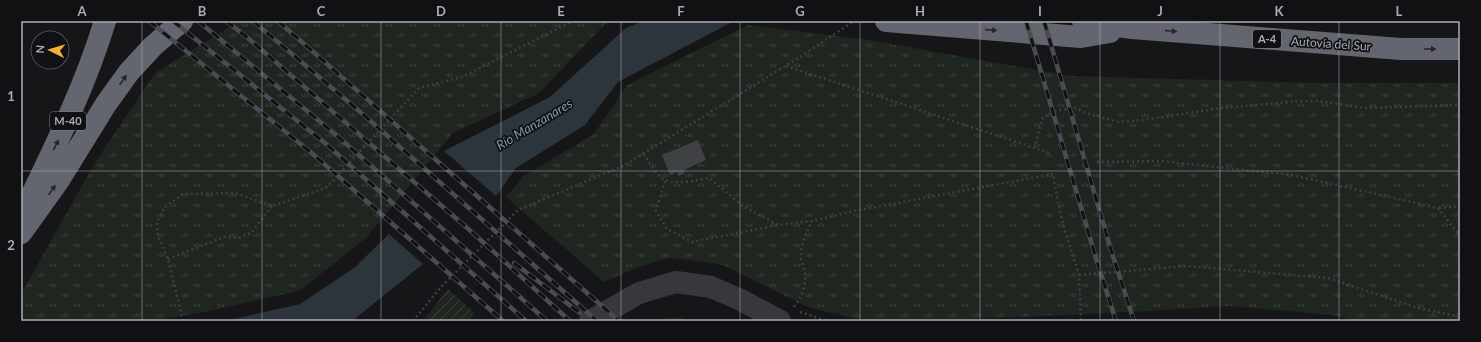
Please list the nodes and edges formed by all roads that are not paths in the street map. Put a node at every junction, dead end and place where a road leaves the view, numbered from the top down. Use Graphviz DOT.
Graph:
graph roads {
  1 [pos="105,21"];
  2 [pos="182,21"];
  3 [pos="1083,21"];
  4 [pos="891,22"];
  5 [pos="1132,28"];
  6 [pos="1460,49"];
  7 [pos="21,218"];
  8 [pos="21,232"];
  9 [pos="786,315"];
  10 [pos="590,321"];
  7 -- 1 [label="highway, M-40, one-way"];
  8 -- 2 [label="highway, one-way"];
  3 -- 5 [label="highway, Autovía del Sur / A-4"];
  4 -- 5 [label="highway, one-way"];
  5 -- 6 [label="highway, Autovía del Sur / A-4, one-way"];
  9 -- 10 [label="street"];
}
